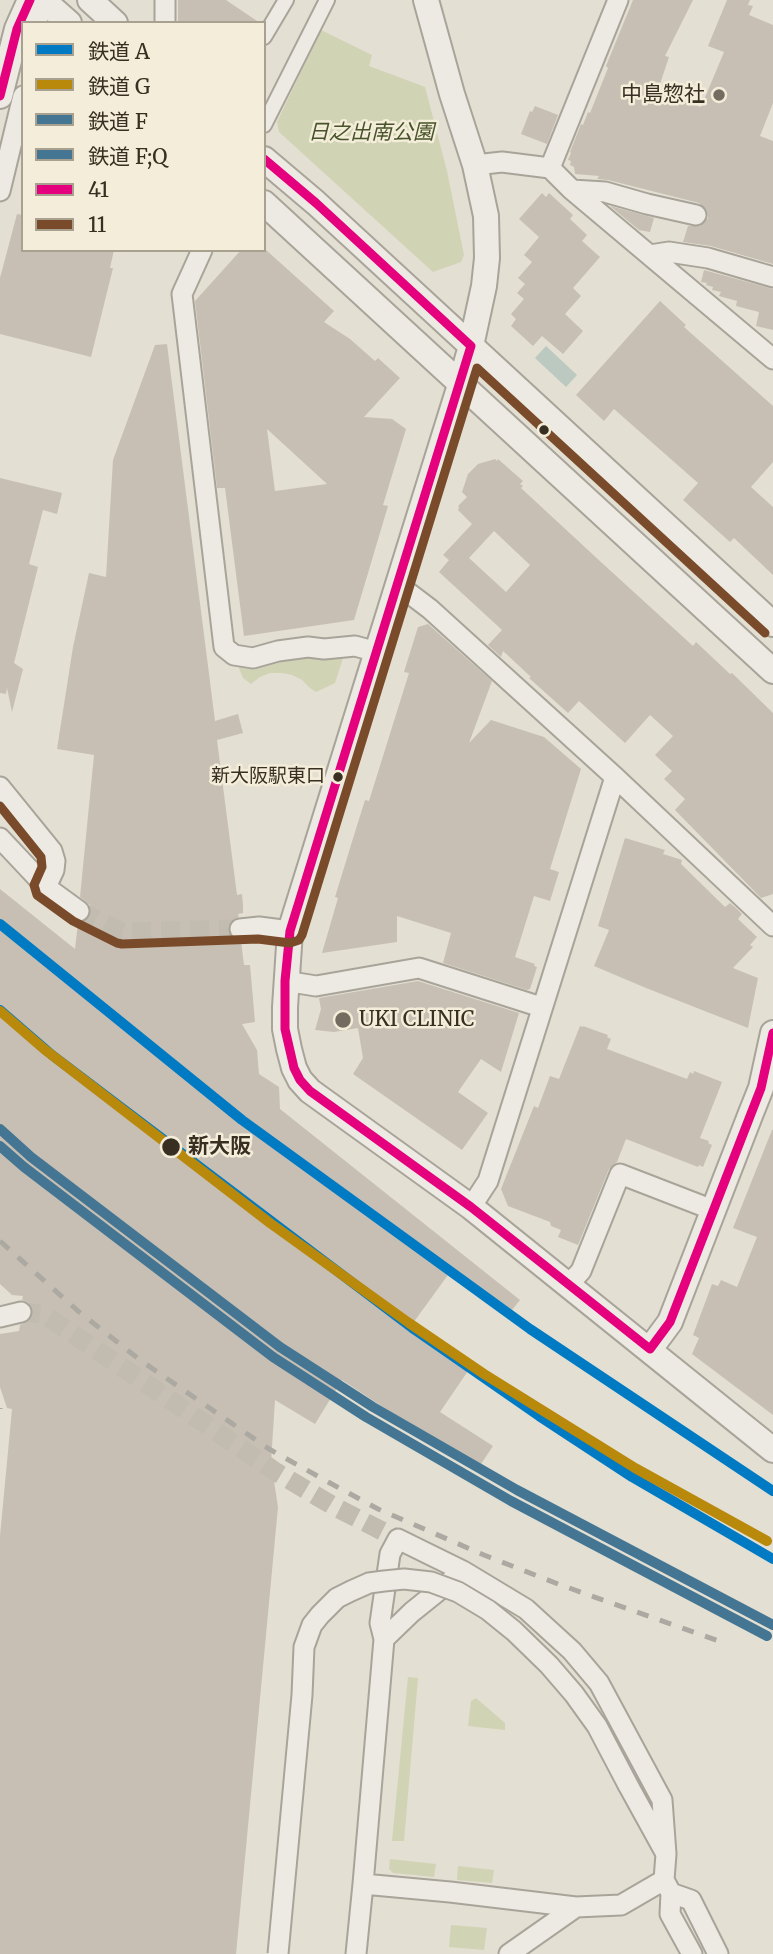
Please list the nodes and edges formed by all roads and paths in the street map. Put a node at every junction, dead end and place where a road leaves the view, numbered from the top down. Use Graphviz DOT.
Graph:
graph roads {
  1 [pos="32,0"];
  2 [pos="43,0"];
  3 [pos="90,0"];
  4 [pos="165,0"];
  5 [pos="286,0"];
  6 [pos="327,0"];
  7 [pos="426,0"];
  8 [pos="618,0"];
  9 [pos="21,21"];
  10 [pos="21,21"];
  11 [pos="37,21"];
  12 [pos="67,21"];
  13 [pos="113,21"];
  14 [pos="165,21"];
  15 [pos="266,34"];
  16 [pos="0,96"];
  17 [pos="21,104"];
  18 [pos="266,121"];
  19 [pos="266,161"];
  20 [pos="475,165"];
  21 [pos="550,168"];
  22 [pos="572,190"];
  23 [pos="0,191"];
  24 [pos="266,205"];
  25 [pos="696,215"];
  26 [pos="201,252"];
  27 [pos="650,255"];
  28 [pos="773,276"];
  29 [pos="471,346"];
  30 [pos="773,359"];
  31 [pos="460,385"];
  32 [pos="397,584"];
  33 [pos="773,624"];
  34 [pos="377,652"];
  35 [pos="773,671"];
  36 [pos="615,778"];
  37 [pos="0,787"];
  38 [pos="0,838"];
  39 [pos="46,887"];
  40 [pos="79,911"];
  41 [pos="773,926"];
  42 [pos="240,929"];
  43 [pos="290,931"];
  44 [pos="285,981"];
  45 [pos="541,1007"];
  46 [pos="773,1033"];
  47 [pos="471,1207"];
  48 [pos="713,1210"];
  49 [pos="569,1284"];
  50 [pos="21,1312"];
  51 [pos="0,1317"];
  52 [pos="650,1349"];
  53 [pos="773,1450"];
  54 [pos="463,1571"];
  55 [pos="384,1639"];
  56 [pos="666,1854"];
  57 [pos="363,1884"];
  58 [pos="668,1886"];
  59 [pos="576,1907"];
  60 [pos="278,1954"];
  61 [pos="356,1954"];
  62 [pos="509,1954"];
  63 [pos="691,1954"];
  64 [pos="718,1954"];
  1 -- 9 [label="street"];
  1 -- 11 [label="street"];
  2 -- 12 [label="street"];
  3 -- 13 [label="street"];
  4 -- 14 [label="street"];
  5 -- 15 [label="street"];
  6 -- 18 [label="street"];
  7 -- 20 [label="street"];
  8 -- 21 [label="street"];
  10 -- 16 [label="street"];
  17 -- 23 [label="street"];
  19 -- 29 [label="street"];
  20 -- 21 [label="street"];
  20 -- 29 [label="street"];
  21 -- 22 [label="street"];
  22 -- 25 [label="street"];
  22 -- 27 [label="street"];
  24 -- 31 [label="street"];
  26 -- 34 [label="street"];
  27 -- 28 [label="street"];
  27 -- 30 [label="street"];
  29 -- 31 [label="street"];
  29 -- 33 [label="street"];
  31 -- 32 [label="street"];
  31 -- 35 [label="street"];
  32 -- 34 [label="street"];
  32 -- 36 [label="street"];
  34 -- 43 [label="street"];
  36 -- 41 [label="street"];
  36 -- 45 [label="street"];
  37 -- 39 [label="street"];
  38 -- 39 [label="street"];
  39 -- 40 [label="street"];
  42 -- 43 [label="street"];
  43 -- 44 [label="street"];
  44 -- 45 [label="street"];
  44 -- 47 [label="street"];
  45 -- 47 [label="street"];
  46 -- 48 [label="street"];
  47 -- 49 [label="street"];
  48 -- 49 [label="street"];
  48 -- 52 [label="street"];
  49 -- 52 [label="street"];
  50 -- 51 [label="street"];
  52 -- 53 [label="street"];
  54 -- 55 [label="street"];
  54 -- 55 [label="street"];
  54 -- 56 [label="street"];
  55 -- 57 [label="street"];
  56 -- 58 [label="street"];
  56 -- 60 [label="street, bridge"];
  57 -- 59 [label="street"];
  57 -- 61 [label="street"];
  58 -- 59 [label="street"];
  58 -- 63 [label="street"];
  58 -- 64 [label="street"];
  59 -- 62 [label="street"];
}
